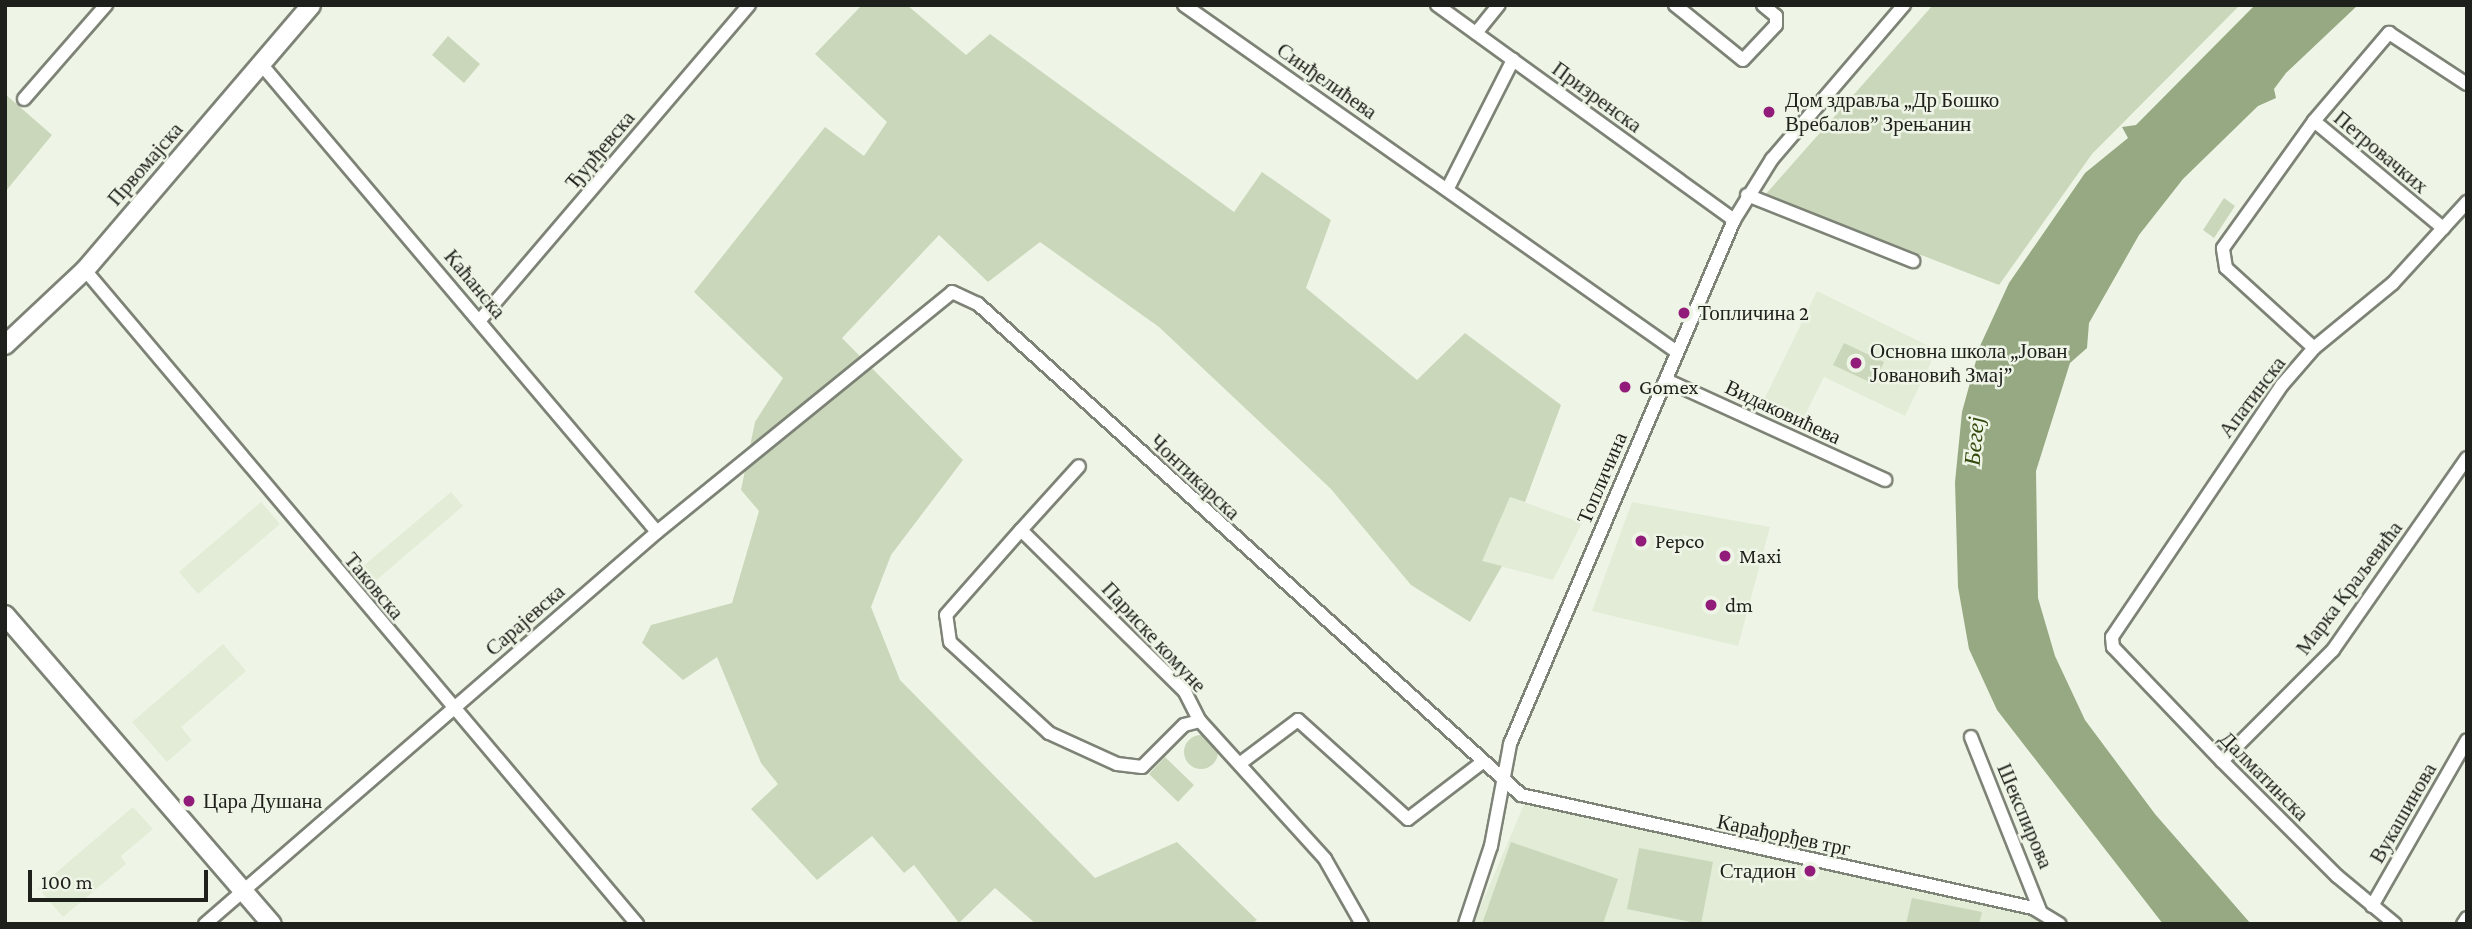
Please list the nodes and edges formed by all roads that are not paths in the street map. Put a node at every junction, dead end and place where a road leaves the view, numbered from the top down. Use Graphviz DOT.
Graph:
graph roads {
  1 [pos="106,5"];
  2 [pos="311,5"];
  3 [pos="749,5"];
  4 [pos="1184,5"];
  5 [pos="1437,5"];
  6 [pos="1499,5"];
  7 [pos="1675,5"];
  8 [pos="1763,5"];
  9 [pos="1904,5"];
  10 [pos="1476,33"];
  11 [pos="1513,60"];
  12 [pos="261,64"];
  13 [pos="2467,84"];
  14 [pos="24,99"];
  15 [pos="2314,121"];
  16 [pos="1448,188"];
  17 [pos="1747,195"];
  18 [pos="2467,202"];
  19 [pos="1734,220"];
  20 [pos="2443,228"];
  21 [pos="1913,261"];
  22 [pos="85,270"];
  23 [pos="480,320"];
  24 [pos="5,345"];
  25 [pos="2314,348"];
  26 [pos="875,352"];
  27 [pos="1677,352"];
  28 [pos="1666,380"];
  29 [pos="2467,458"];
  30 [pos="1079,466"];
  31 [pos="1885,480"];
  32 [pos="1021,530"];
  33 [pos="657,532"];
  34 [pos="5,615"];
  35 [pos="2113,648"];
  36 [pos="452,709"];
  37 [pos="1200,721"];
  38 [pos="1971,737"];
  39 [pos="2467,740"];
  40 [pos="2222,761"];
  41 [pos="1242,762"];
  42 [pos="1480,764"];
  43 [pos="1501,780"];
  44 [pos="244,890"];
  45 [pos="2372,905"];
  46 [pos="2040,910"];
  47 [pos="2467,918"];
  48 [pos="205,924"];
  49 [pos="272,924"];
  50 [pos="637,924"];
  51 [pos="1362,924"];
  52 [pos="1465,924"];
  53 [pos="2060,924"];
  54 [pos="2395,924"];
  55 [pos="2463,924"];
  1 -- 14 [label="street"];
  2 -- 12 [label="street, Првомајска"];
  3 -- 23 [label="street, Ђурђевска"];
  4 -- 16 [label="street, Синђелићева"];
  5 -- 10 [label="street, Призренска"];
  6 -- 10 [label="street"];
  7 -- 8 [label="street"];
  9 -- 17 [label="street, Топличина"];
  10 -- 11 [label="street, Призренска"];
  11 -- 16 [label="street"];
  11 -- 19 [label="street, Призренска"];
  12 -- 22 [label="street, Првомајска"];
  12 -- 23 [label="street, Каћанска"];
  13 -- 15 [label="street"];
  15 -- 20 [label="street, Петровачких"];
  15 -- 25 [label="street, Петровачких"];
  16 -- 27 [label="street, Синђелићева"];
  17 -- 19 [label="street, Топличина"];
  17 -- 21 [label="street"];
  18 -- 20 [label="street, Апатинска"];
  19 -- 27 [label="street, Топличина"];
  20 -- 25 [label="street, Апатинска"];
  22 -- 24 [label="street, Првомајска"];
  22 -- 36 [label="street, Таковска"];
  23 -- 33 [label="street, Каћанска"];
  25 -- 35 [label="street, Апатинска"];
  26 -- 33 [label="street, Сарајевска"];
  26 -- 42 [label="street, Чонтикарска"];
  27 -- 28 [label="street, Топличина"];
  28 -- 31 [label="street, Видаковићева"];
  28 -- 43 [label="street, Топличина"];
  29 -- 40 [label="street, Марка Краљевића"];
  30 -- 32 [label="street, Париске комуне"];
  32 -- 37 [label="street, Париске комуне"];
  32 -- 37 [label="street, Париске комуне"];
  33 -- 36 [label="street, Сарајевска"];
  34 -- 44 [label="street"];
  35 -- 40 [label="street, Далматинска"];
  36 -- 44 [label="street, Сарајевска"];
  36 -- 50 [label="street, Таковска"];
  37 -- 41 [label="street"];
  38 -- 46 [label="street, Шекспирова"];
  39 -- 45 [label="street, Вукашинова"];
  40 -- 45 [label="street, Далматинска"];
  41 -- 42 [label="street"];
  41 -- 51 [label="street"];
  42 -- 43 [label="street, Карађорђев трг"];
  43 -- 46 [label="street, Карађорђев трг"];
  43 -- 52 [label="street"];
  44 -- 48 [label="street, Сарајевска"];
  44 -- 49 [label="street"];
  45 -- 54 [label="street, Далматинска"];
  46 -- 53 [label="street, Карађорђев трг"];
  47 -- 55 [label="street"];
}
